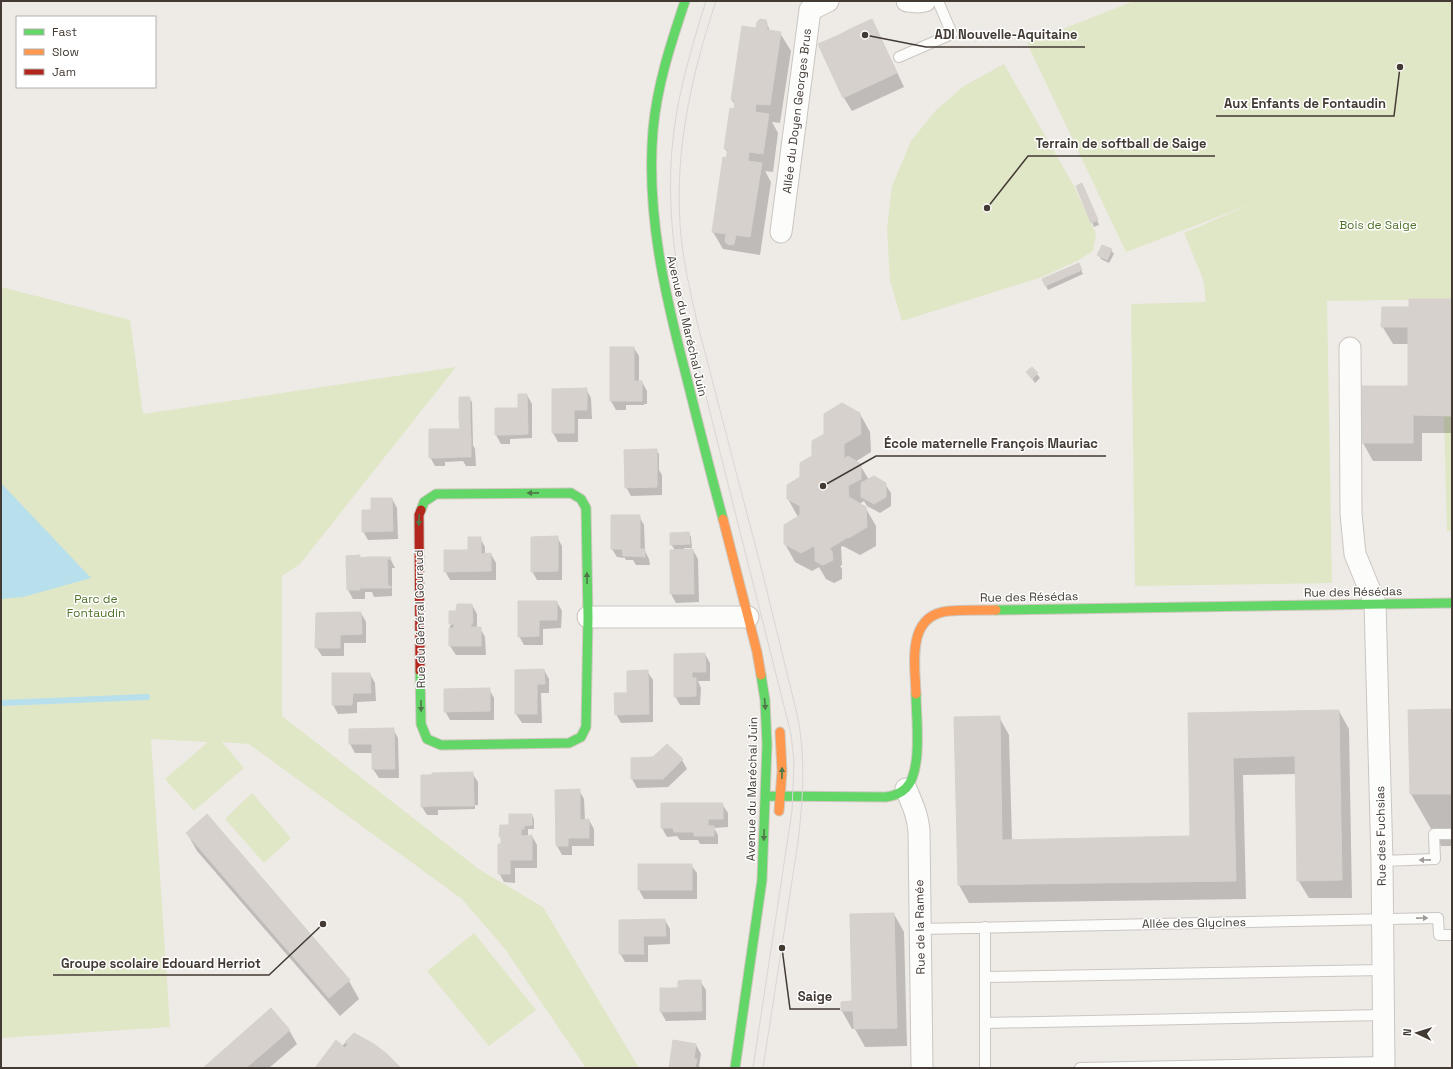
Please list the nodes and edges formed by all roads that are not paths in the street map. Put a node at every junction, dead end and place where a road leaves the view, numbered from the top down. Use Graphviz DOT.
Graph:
graph roads {
  1 [pos="684,1"];
  2 [pos="828,1"];
  3 [pos="907,1"];
  4 [pos="925,1"];
  5 [pos="938,1"];
  6 [pos="899,57"];
  7 [pos="781,232"];
  8 [pos="1350,348"];
  9 [pos="1375,603"];
  10 [pos="1452,603"];
  11 [pos="588,617"];
  12 [pos="748,617"];
  13 [pos="757,652"];
  14 [pos="774,700"];
  15 [pos="779,725"];
  16 [pos="906,789"];
  17 [pos="766,796"];
  18 [pos="781,796"];
  19 [pos="778,817"];
  20 [pos="1452,834"];
  21 [pos="772,844"];
  22 [pos="1382,861"];
  23 [pos="762,880"];
  24 [pos="1383,919"];
  25 [pos="985,928"];
  26 [pos="920,929"];
  27 [pos="1452,935"];
  28 [pos="1383,970"];
  29 [pos="985,977"];
  30 [pos="1384,1015"];
  31 [pos="985,1023"];
  32 [pos="1384,1065"];
  33 [pos="735,1068"];
  34 [pos="922,1068"];
  35 [pos="985,1068"];
  36 [pos="1080,1068"];
  1 -- 12 [label="street, Avenue du Maréchal Juin"];
  2 -- 7 [label="street, Allée du Doyen Georges Brus"];
  3 -- 4 [label="street"];
  5 -- 6 [label="lane"];
  8 -- 9 [label="street"];
  9 -- 10 [label="street, Rue des Résédas"];
  9 -- 16 [label="street, Rue des Résédas"];
  9 -- 22 [label="street, Rue des Fuchsias"];
  11 -- 11 [label="street, Rue du Général Gouraud, one-way"];
  11 -- 12 [label="street"];
  12 -- 13 [label="street, Avenue du Maréchal Juin"];
  13 -- 14 [label="street, Avenue du Maréchal Juin"];
  13 -- 17 [label="street, Avenue du Maréchal Juin, one-way"];
  18 -- 15 [label="street, one-way"];
  16 -- 18 [label="street"];
  16 -- 26 [label="street, Rue de la Ramée"];
  17 -- 18 [label="street"];
  17 -- 23 [label="street, Avenue du Maréchal Juin, one-way"];
  18 -- 19 [label="street"];
  20 -- 22 [label="lane, one-way"];
  21 -- 23 [label="street, Avenue du Maréchal Juin"];
  22 -- 24 [label="street, Rue des Fuchsias"];
  23 -- 33 [label="street, Avenue du Maréchal Juin"];
  24 -- 25 [label="lane, Allée des Glycines"];
  24 -- 27 [label="lane, Allée des Glycines, one-way"];
  24 -- 28 [label="street, Rue des Fuchsias"];
  25 -- 26 [label="lane, Allée des Glycines"];
  25 -- 29 [label="lane"];
  26 -- 34 [label="street, Rue de la Ramée"];
  28 -- 29 [label="lane"];
  28 -- 30 [label="street, Rue des Fuchsias"];
  29 -- 31 [label="lane"];
  30 -- 31 [label="lane"];
  30 -- 32 [label="street, Rue des Fuchsias"];
  31 -- 35 [label="lane"];
  32 -- 36 [label="lane"];
}
